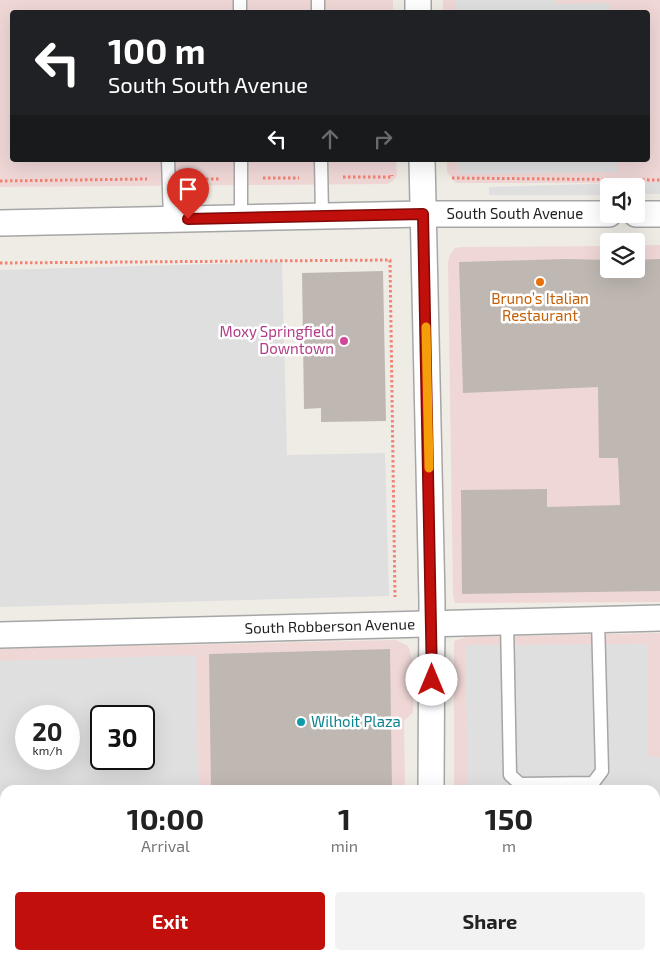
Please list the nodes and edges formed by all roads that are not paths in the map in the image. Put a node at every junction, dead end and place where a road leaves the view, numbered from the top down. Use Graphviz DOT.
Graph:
graph roads {
  1 [pos="168,162"];
  2 [pos="241,162"];
  3 [pos="321,162"];
  4 [pos="422,162"];
  5 [pos="423,214"];
  6 [pos="600,214"];
  7 [pos="645,214"];
  8 [pos="660,214"];
  9 [pos="322,216"];
  10 [pos="241,218"];
  11 [pos="170,219"];
  12 [pos="0,223"];
  13 [pos="660,618"];
  14 [pos="598,619"];
  15 [pos="506,621"];
  16 [pos="432,623"];
  17 [pos="0,635"];
  18 [pos="431,785"];
  1 -- 11 [label="lane"];
  2 -- 10 [label="lane"];
  3 -- 9 [label="lane"];
  4 -- 5 [label="street"];
  5 -- 6 [label="street, South South Avenue"];
  5 -- 9 [label="street, South South Avenue"];
  5 -- 16 [label="street"];
  7 -- 8 [label="street"];
  9 -- 10 [label="street, South South Avenue"];
  10 -- 11 [label="street, South South Avenue"];
  11 -- 12 [label="street, South South Avenue"];
  13 -- 14 [label="street, South Robberson Avenue"];
  14 -- 15 [label="street, South Robberson Avenue"];
  14 -- 15 [label="lane"];
  15 -- 16 [label="street, South Robberson Avenue"];
  16 -- 17 [label="street, South Robberson Avenue"];
  16 -- 18 [label="street"];
}
